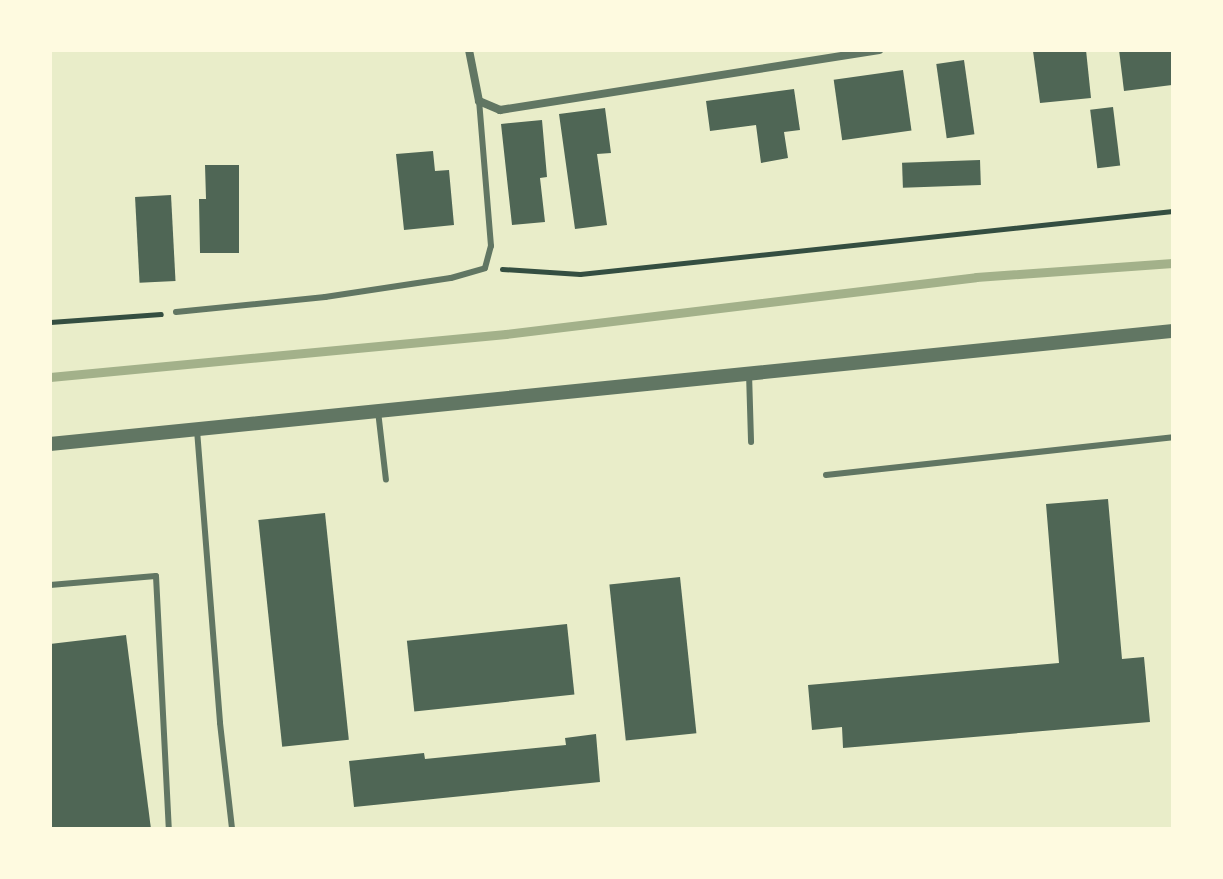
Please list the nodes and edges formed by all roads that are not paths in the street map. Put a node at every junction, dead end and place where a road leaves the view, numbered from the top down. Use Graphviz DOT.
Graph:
graph roads {
  1 [pos="469,50"];
  2 [pos="879,50"];
  3 [pos="479,101"];
  4 [pos="176,312"];
  5 [pos="1173,331"];
  6 [pos="749,373"];
  7 [pos="378,411"];
  8 [pos="197,430"];
  9 [pos="1173,437"];
  10 [pos="751,442"];
  11 [pos="50,444"];
  12 [pos="826,475"];
  13 [pos="386,480"];
  14 [pos="50,585"];
  15 [pos="169,829"];
  16 [pos="232,829"];
  1 -- 3 [label="street"];
  2 -- 3 [label="street"];
  3 -- 4 [label="lane"];
  5 -- 6 [label="street"];
  6 -- 7 [label="street"];
  6 -- 10 [label="lane"];
  7 -- 8 [label="street"];
  7 -- 13 [label="lane"];
  8 -- 11 [label="street"];
  8 -- 16 [label="lane"];
  9 -- 12 [label="lane"];
  14 -- 15 [label="lane"];
}
